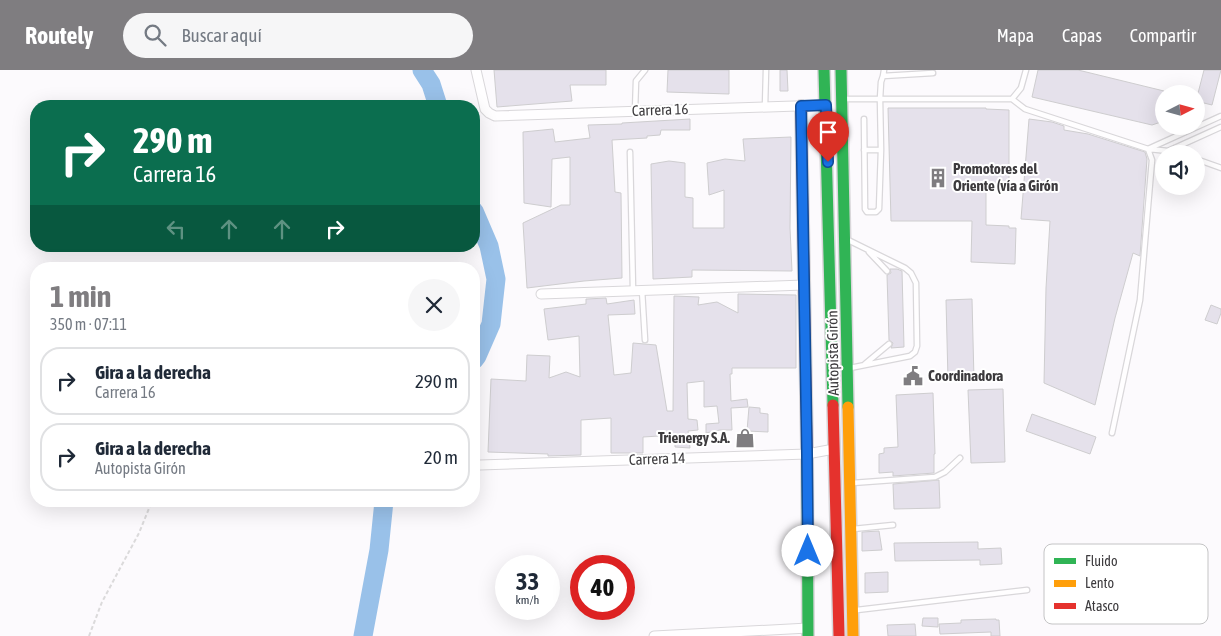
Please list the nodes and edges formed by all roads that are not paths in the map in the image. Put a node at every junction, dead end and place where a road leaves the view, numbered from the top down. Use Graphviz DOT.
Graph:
graph roads {
  1 [pos="476,70"];
  2 [pos="645,70"];
  3 [pos="766,70"];
  4 [pos="824,70"];
  5 [pos="841,70"];
  6 [pos="884,70"];
  7 [pos="1026,70"];
  8 [pos="933,73"];
  9 [pos="884,76"];
  10 [pos="842,99"];
  11 [pos="880,99"];
  12 [pos="1012,99"];
  13 [pos="826,105"];
  14 [pos="801,106"];
  15 [pos="765,107"];
  16 [pos="635,111"];
  17 [pos="1221,116"];
  18 [pos="864,119"];
  19 [pos="1221,127"];
  20 [pos="1181,145"];
  21 [pos="1148,149"];
  22 [pos="864,150"];
  23 [pos="881,150"];
  24 [pos="1155,150"];
  25 [pos="630,152"];
  26 [pos="1205,162"];
  27 [pos="1221,168"];
  28 [pos="845,238"];
  29 [pos="865,248"];
  30 [pos="887,271"];
  31 [pos="804,285"];
  32 [pos="637,290"];
  33 [pos="541,294"];
  34 [pos="645,340"];
  35 [pos="889,344"];
  36 [pos="864,365"];
  37 [pos="848,368"];
  38 [pos="1112,433"];
  39 [pos="834,448"];
  40 [pos="807,454"];
  41 [pos="960,458"];
  42 [pos="480,465"];
  43 [pos="850,483"];
  44 [pos="893,525"];
  45 [pos="852,529"];
  46 [pos="1027,590"];
  47 [pos="853,611"];
  48 [pos="808,632"];
  49 [pos="654,636"];
  50 [pos="839,636"];
  51 [pos="854,636"];
  1 -- 16 [label="street, Carrera 16"];
  2 -- 16 [label="lane"];
  3 -- 15 [label="lane"];
  4 -- 13 [label="main road, Autopista Girón"];
  5 -- 10 [label="main road, Autopista Girón"];
  6 -- 9 [label="lane"];
  7 -- 12 [label="lane"];
  8 -- 9 [label="lane"];
  9 -- 11 [label="lane"];
  10 -- 11 [label="lane"];
  10 -- 28 [label="main road, Autopista Girón"];
  11 -- 12 [label="lane"];
  11 -- 23 [label="lane"];
  12 -- 21 [label="lane"];
  13 -- 14 [label="street, Carrera 16"];
  13 -- 39 [label="main road, Autopista Girón"];
  14 -- 15 [label="street, Carrera 16"];
  14 -- 31 [label="main road"];
  15 -- 16 [label="street, Carrera 16"];
  17 -- 21 [label="lane"];
  18 -- 22 [label="lane"];
  19 -- 20 [label="lane"];
  21 -- 24 [label="lane"];
  21 -- 38 [label="lane"];
  22 -- 23 [label="lane"];
  22 -- 23 [label="lane"];
  25 -- 32 [label="lane"];
  26 -- 27 [label="lane"];
  28 -- 29 [label="lane"];
  28 -- 37 [label="main road, Autopista Girón"];
  29 -- 30 [label="lane"];
  29 -- 36 [label="lane"];
  31 -- 32 [label="street"];
  31 -- 40 [label="main road"];
  32 -- 33 [label="street"];
  32 -- 34 [label="lane"];
  35 -- 36 [label="lane"];
  36 -- 37 [label="lane"];
  37 -- 43 [label="main road, Autopista Girón"];
  39 -- 40 [label="street, Carrera 14"];
  39 -- 50 [label="main road, Autopista Girón"];
  40 -- 42 [label="street, Carrera 14"];
  40 -- 48 [label="main road"];
  41 -- 43 [label="lane"];
  43 -- 45 [label="main road, Autopista Girón"];
  44 -- 45 [label="lane"];
  45 -- 47 [label="main road, Autopista Girón"];
  46 -- 47 [label="lane"];
  47 -- 51 [label="main road, Autopista Girón"];
  48 -- 49 [label="street"];
}
